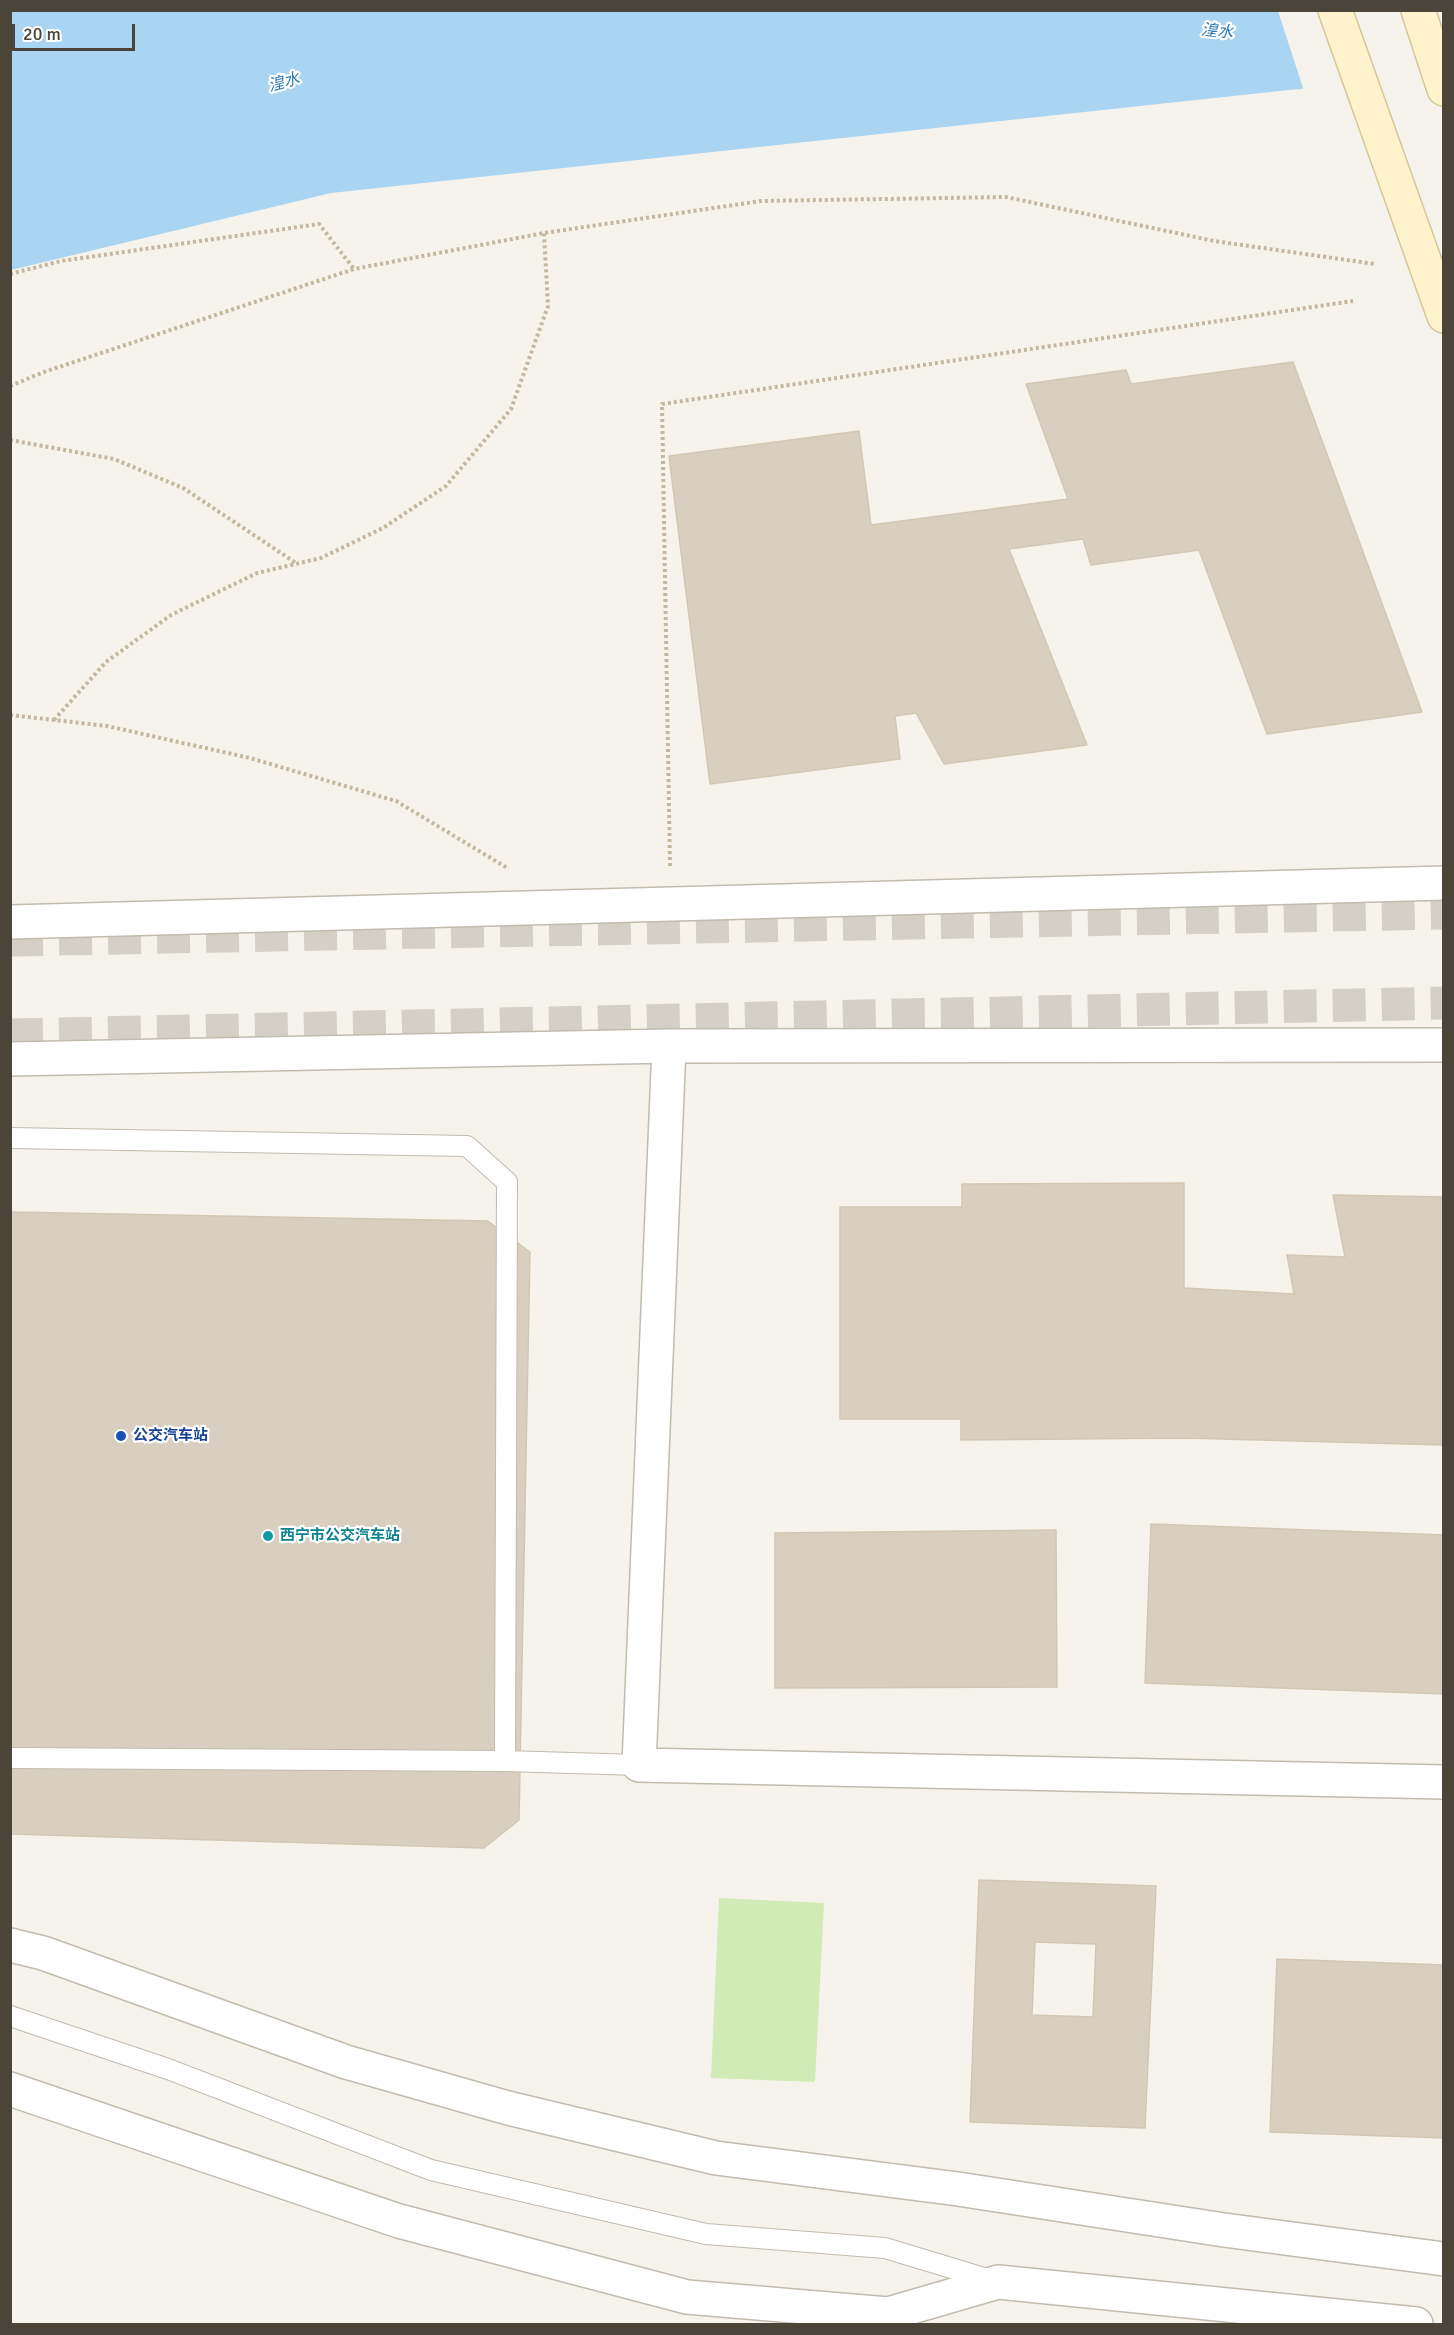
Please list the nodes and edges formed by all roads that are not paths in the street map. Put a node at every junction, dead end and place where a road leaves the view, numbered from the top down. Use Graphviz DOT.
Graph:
graph roads {
  1 [pos="1335,10"];
  2 [pos="1418,10"];
  3 [pos="1443,89"];
  4 [pos="1443,316"];
  5 [pos="1443,883"];
  6 [pos="10,922"];
  7 [pos="1443,1045"];
  8 [pos="669,1046"];
  9 [pos="10,1059"];
  10 [pos="10,1138"];
  11 [pos="10,1758"];
  12 [pos="505,1761"];
  13 [pos="639,1765"];
  14 [pos="1443,1782"];
  15 [pos="10,1945"];
  16 [pos="10,2016"];
  17 [pos="10,2088"];
  18 [pos="1443,2259"];
  19 [pos="998,2282"];
  20 [pos="1416,2325"];
  1 -- 4 [label="main road"];
  2 -- 3 [label="main road"];
  5 -- 6 [label="street"];
  7 -- 8 [label="street"];
  8 -- 9 [label="street"];
  8 -- 13 [label="street"];
  10 -- 12 [label="lane"];
  11 -- 12 [label="lane"];
  12 -- 13 [label="lane"];
  13 -- 14 [label="street"];
  15 -- 18 [label="street"];
  16 -- 19 [label="lane"];
  17 -- 19 [label="street"];
  19 -- 20 [label="street"];
}
